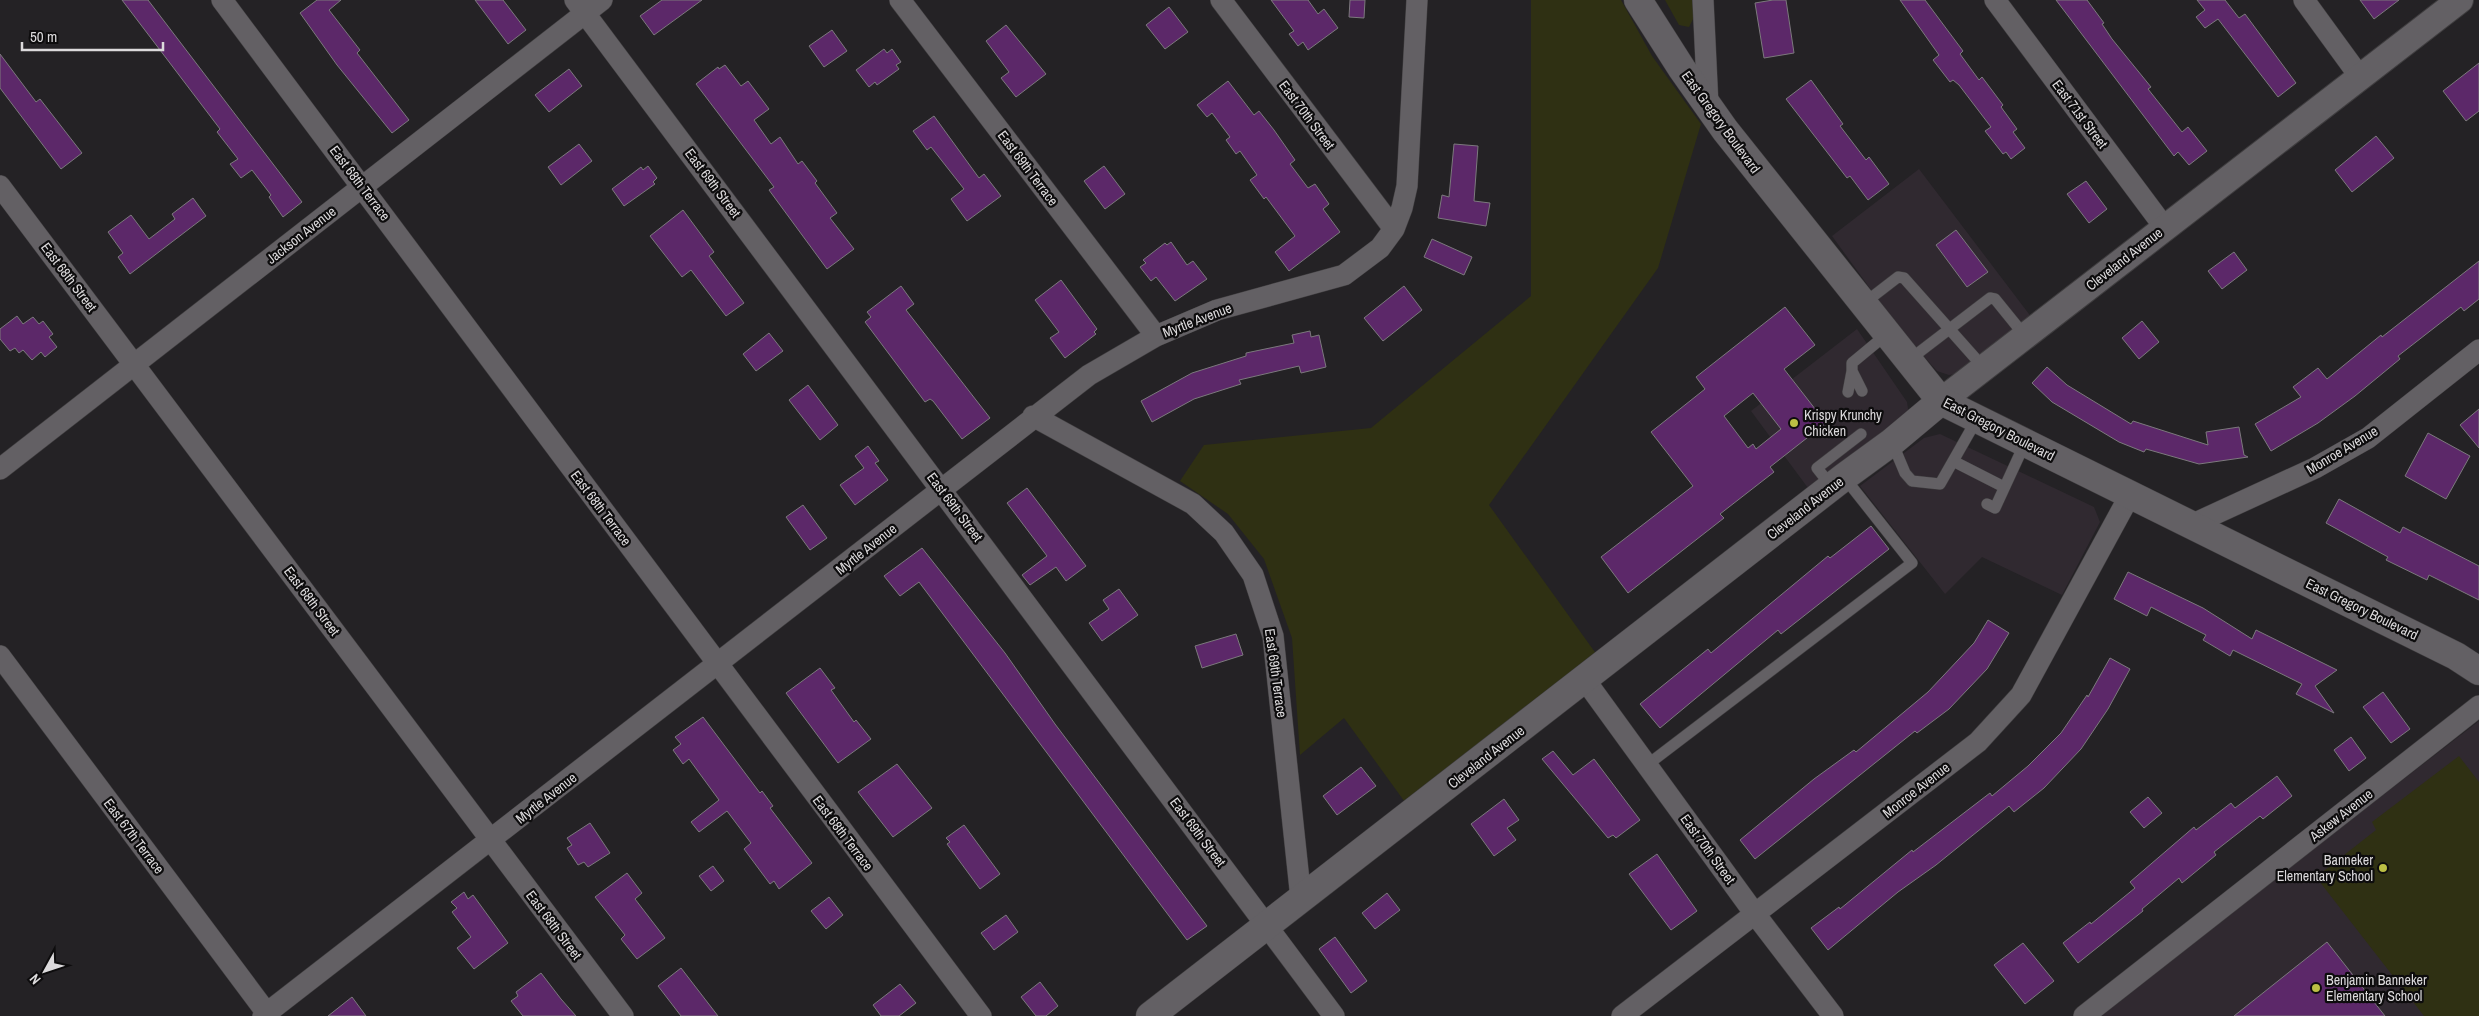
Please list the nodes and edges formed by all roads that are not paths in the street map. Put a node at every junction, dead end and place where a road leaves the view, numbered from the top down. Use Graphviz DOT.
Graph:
graph roads {
  1 [pos="222,0"];
  2 [pos="602,0"];
  3 [pos="900,0"];
  4 [pos="1221,0"];
  5 [pos="1417,0"];
  6 [pos="1638,0"];
  7 [pos="1703,0"];
  8 [pos="1995,0"];
  9 [pos="2304,0"];
  10 [pos="2460,0"];
  11 [pos="580,6"];
  12 [pos="2360,77"];
  13 [pos="1708,105"];
  14 [pos="0,186"];
  15 [pos="362,187"];
  16 [pos="2165,228"];
  17 [pos="1394,229"];
  18 [pos="1862,304"];
  19 [pos="1949,329"];
  20 [pos="1887,334"];
  21 [pos="1156,336"];
  22 [pos="2025,336"];
  23 [pos="2479,350"];
  24 [pos="1908,360"];
  25 [pos="136,365"];
  26 [pos="1984,368"];
  27 [pos="1852,371"];
  28 [pos="1862,391"];
  29 [pos="1848,392"];
  30 [pos="1941,401"];
  31 [pos="1033,416"];
  32 [pos="1977,419"];
  33 [pos="1861,434"];
  34 [pos="1892,442"];
  35 [pos="2024,443"];
  36 [pos="1953,461"];
  37 [pos="0,469"];
  38 [pos="1838,482"];
  39 [pos="2004,487"];
  40 [pos="942,490"];
  41 [pos="2130,495"];
  42 [pos="1987,504"];
  43 [pos="2191,525"];
  44 [pos="0,656"];
  45 [pos="718,665"];
  46 [pos="2479,671"];
  47 [pos="1585,680"];
  48 [pos="2479,706"];
  49 [pos="1647,765"];
  50 [pos="491,840"];
  51 [pos="1301,899"];
  52 [pos="1755,914"];
  53 [pos="1267,924"];
  54 [pos="266,1015"];
  55 [pos="622,1016"];
  56 [pos="981,1016"];
  57 [pos="1150,1016"];
  58 [pos="1334,1016"];
  59 [pos="1622,1016"];
  60 [pos="1833,1016"];
  61 [pos="2084,1016"];
  1 -- 15 [label="street, East 68th Terrace"];
  2 -- 11 [label="street, Jackson Avenue"];
  3 -- 21 [label="street, East 69th Terrace"];
  4 -- 17 [label="street, East 70th Street"];
  5 -- 17 [label="street, Myrtle Avenue"];
  6 -- 13 [label="main road, East Gregory Boulevard"];
  7 -- 13 [label="street"];
  8 -- 16 [label="street, East 71st Street"];
  9 -- 12 [label="street"];
  10 -- 12 [label="street, Cleveland Avenue"];
  11 -- 15 [label="street, Jackson Avenue"];
  11 -- 40 [label="street, East 69th Street"];
  12 -- 16 [label="street, Cleveland Avenue"];
  13 -- 18 [label="main road, East Gregory Boulevard"];
  14 -- 25 [label="street, East 68th Street"];
  15 -- 25 [label="street, Jackson Avenue"];
  15 -- 45 [label="street, East 68th Terrace"];
  16 -- 22 [label="street, Cleveland Avenue"];
  17 -- 21 [label="street, Myrtle Avenue"];
  18 -- 19 [label="lane"];
  18 -- 20 [label="main road, East Gregory Boulevard"];
  19 -- 22 [label="lane"];
  19 -- 24 [label="lane"];
  19 -- 26 [label="lane"];
  20 -- 24 [label="main road, East Gregory Boulevard"];
  20 -- 27 [label="lane"];
  21 -- 31 [label="street, Myrtle Avenue"];
  22 -- 26 [label="street, Cleveland Avenue"];
  23 -- 43 [label="street, Monroe Avenue"];
  24 -- 30 [label="main road, East Gregory Boulevard"];
  25 -- 37 [label="street, Jackson Avenue"];
  25 -- 50 [label="street, East 68th Street"];
  26 -- 30 [label="street, Cleveland Avenue"];
  27 -- 28 [label="lane"];
  27 -- 29 [label="lane"];
  30 -- 32 [label="main road, East Gregory Boulevard"];
  30 -- 34 [label="main road, Cleveland Avenue"];
  31 -- 40 [label="street, Myrtle Avenue"];
  31 -- 51 [label="street, East 69th Terrace"];
  32 -- 35 [label="main road, East Gregory Boulevard"];
  32 -- 36 [label="lane"];
  33 -- 38 [label="lane"];
  34 -- 36 [label="lane"];
  34 -- 38 [label="main road, Cleveland Avenue"];
  35 -- 39 [label="lane"];
  35 -- 41 [label="main road, East Gregory Boulevard"];
  36 -- 39 [label="lane"];
  38 -- 47 [label="main road, Cleveland Avenue"];
  38 -- 49 [label="lane"];
  39 -- 42 [label="lane"];
  40 -- 45 [label="street, Myrtle Avenue"];
  40 -- 53 [label="street, East 69th Street"];
  41 -- 43 [label="main road, East Gregory Boulevard"];
  41 -- 52 [label="street, Monroe Avenue"];
  43 -- 46 [label="main road, East Gregory Boulevard"];
  44 -- 54 [label="street, East 67th Terrace"];
  45 -- 50 [label="street, Myrtle Avenue"];
  45 -- 56 [label="street, East 68th Terrace"];
  47 -- 49 [label="street, East 70th Street"];
  47 -- 51 [label="main road, Cleveland Avenue"];
  48 -- 61 [label="street, Askew Avenue"];
  49 -- 52 [label="street, East 70th Street"];
  50 -- 54 [label="street, Myrtle Avenue"];
  50 -- 55 [label="street, East 68th Street"];
  51 -- 53 [label="main road, Cleveland Avenue"];
  52 -- 59 [label="street, Monroe Avenue"];
  52 -- 60 [label="street, East 70th Street"];
  53 -- 57 [label="main road, Cleveland Avenue"];
  53 -- 58 [label="street, East 69th Street"];
}
